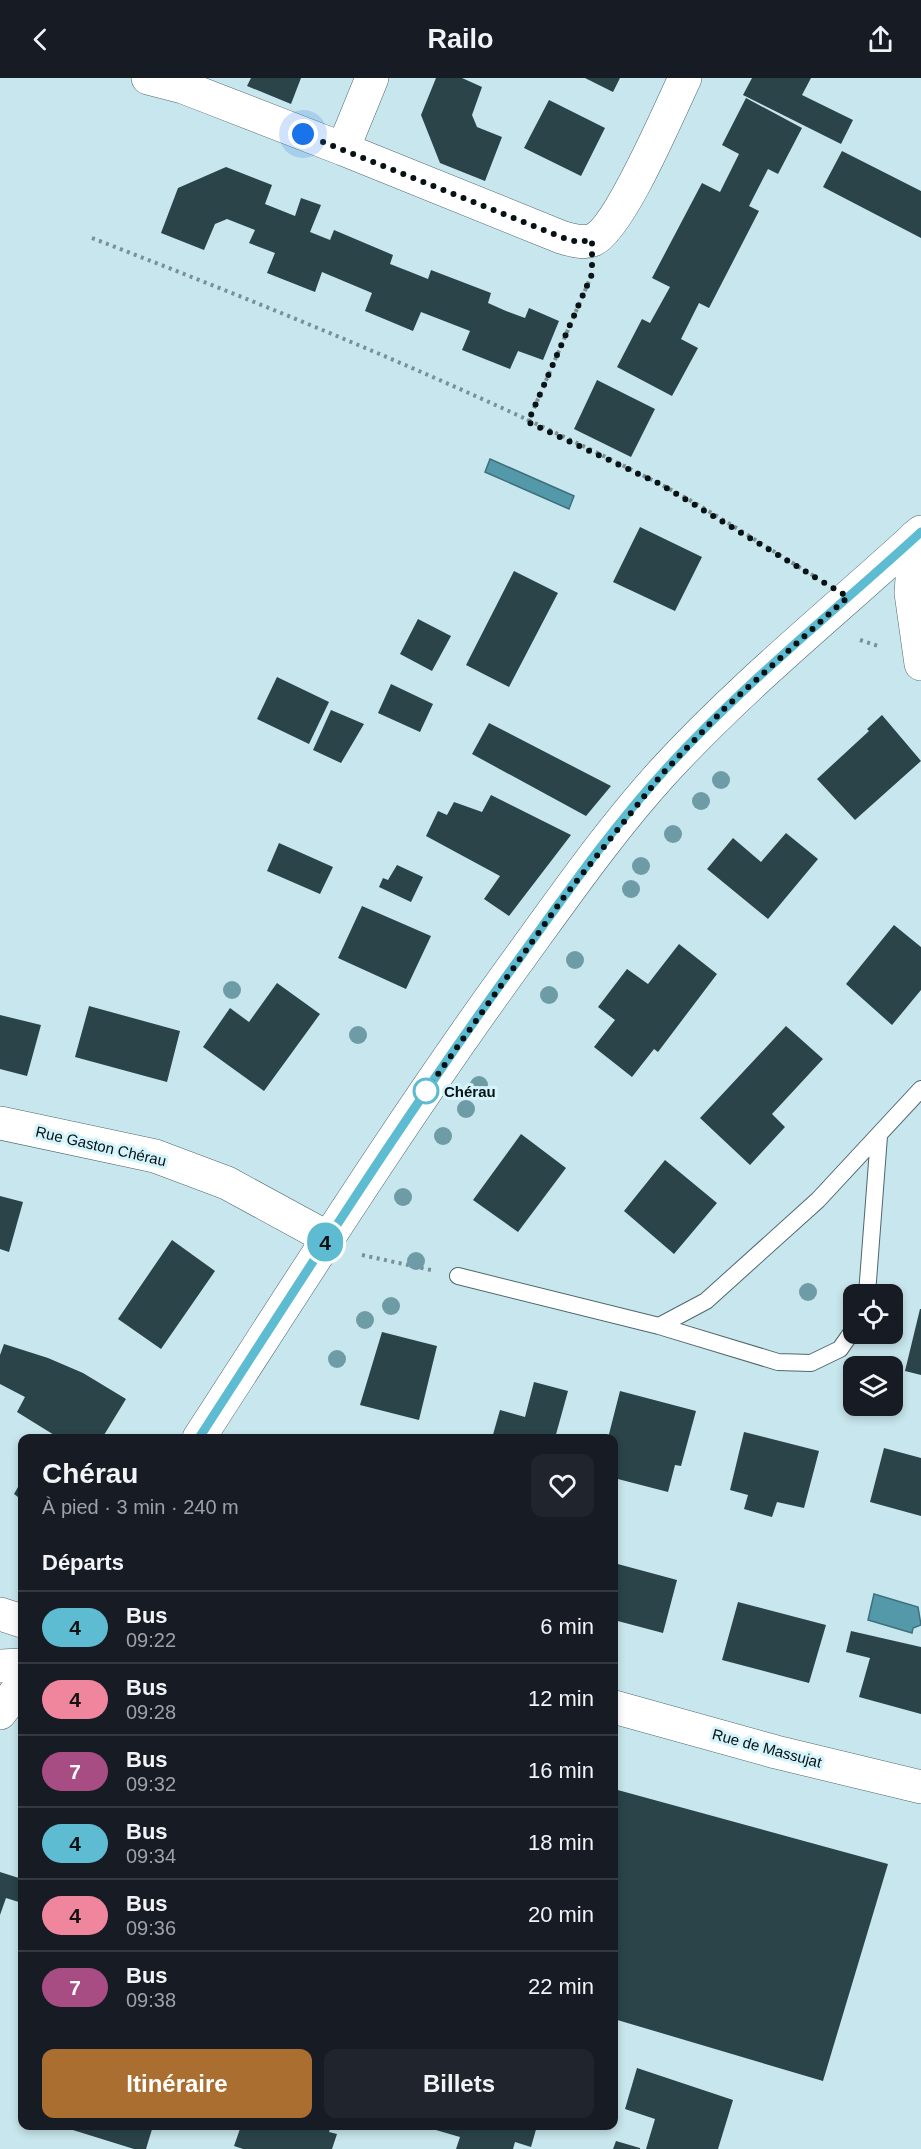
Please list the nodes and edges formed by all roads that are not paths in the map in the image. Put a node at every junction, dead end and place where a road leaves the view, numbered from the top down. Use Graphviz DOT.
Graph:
graph roads {
  1 [pos="148,78"];
  2 [pos="372,78"];
  3 [pos="685,78"];
  4 [pos="343,149"];
  5 [pos="918,534"];
  6 [pos="920,663"];
  7 [pos="921,1089"];
  8 [pos="0,1123"];
  9 [pos="879,1136"];
  10 [pos="328,1238"];
  11 [pos="458,1276"];
  12 [pos="868,1284"];
  13 [pos="659,1326"];
  14 [pos="844,1344"];
  15 [pos="202,1434"];
  16 [pos="0,1614"];
  17 [pos="18,1620"];
  18 [pos="18,1665"];
  19 [pos="0,1666"];
  20 [pos="18,1689"];
  21 [pos="618,1708"];
  22 [pos="0,1713"];
  23 [pos="921,1787"];
  1 -- 4 [label="street"];
  2 -- 4 [label="street"];
  3 -- 4 [label="street"];
  5 -- 6 [label="street"];
  5 -- 10 [label="street"];
  7 -- 9 [label="lane"];
  8 -- 10 [label="street, Rue Gaston Chérau"];
  9 -- 12 [label="lane"];
  9 -- 13 [label="lane"];
  10 -- 15 [label="street"];
  11 -- 13 [label="lane"];
  13 -- 14 [label="lane"];
  16 -- 17 [label="street"];
  18 -- 19 [label="street"];
  20 -- 22 [label="street"];
  21 -- 23 [label="street, Rue de Massujat"];
}
